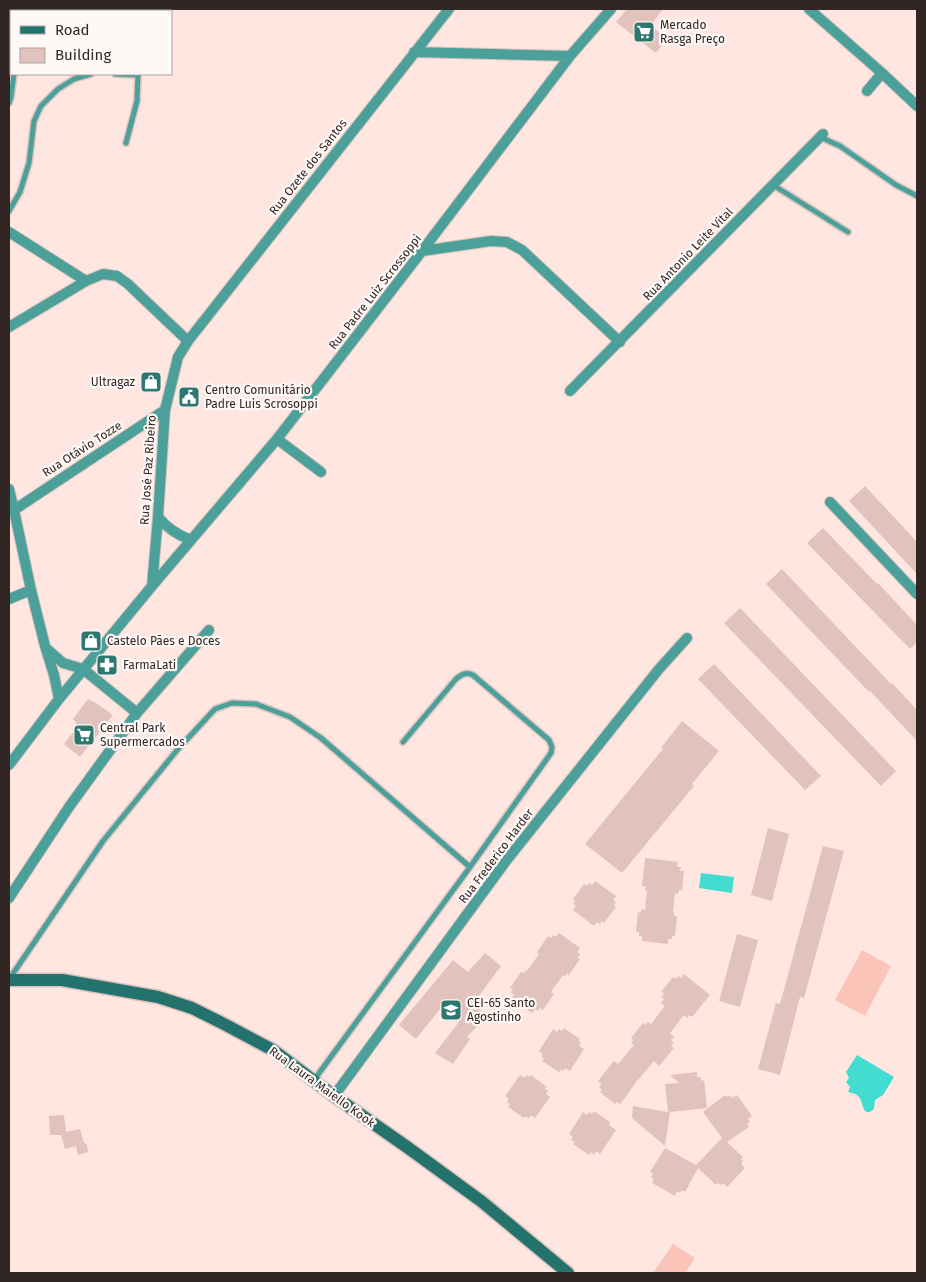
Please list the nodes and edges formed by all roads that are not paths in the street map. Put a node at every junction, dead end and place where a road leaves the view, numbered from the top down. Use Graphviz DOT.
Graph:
graph roads {
  1 [pos="449,9"];
  2 [pos="612,9"];
  3 [pos="808,9"];
  4 [pos="414,52"];
  5 [pos="570,56"];
  6 [pos="882,73"];
  7 [pos="14,75"];
  8 [pos="88,75"];
  9 [pos="138,75"];
  10 [pos="867,91"];
  11 [pos="9,104"];
  12 [pos="917,106"];
  13 [pos="822,136"];
  14 [pos="126,143"];
  15 [pos="774,185"];
  16 [pos="917,196"];
  17 [pos="9,211"];
  18 [pos="9,232"];
  19 [pos="848,232"];
  20 [pos="422,252"];
  21 [pos="86,281"];
  22 [pos="9,327"];
  23 [pos="188,341"];
  24 [pos="620,342"];
  25 [pos="570,392"];
  26 [pos="165,410"];
  27 [pos="278,439"];
  28 [pos="320,472"];
  29 [pos="9,490"];
  30 [pos="830,502"];
  31 [pos="14,510"];
  32 [pos="158,517"];
  33 [pos="191,540"];
  34 [pos="152,586"];
  35 [pos="31,590"];
  36 [pos="917,594"];
  37 [pos="9,599"];
  38 [pos="210,630"];
  39 [pos="687,638"];
  40 [pos="45,646"];
  41 [pos="83,669"];
  42 [pos="59,698"];
  43 [pos="137,713"];
  44 [pos="403,742"];
  45 [pos="9,765"];
  46 [pos="470,868"];
  47 [pos="9,898"];
  48 [pos="9,979"];
  49 [pos="313,1080"];
  50 [pos="334,1096"];
  51 [pos="568,1273"];
  1 -- 4 [label="street, Rua Ozete dos Santos"];
  2 -- 5 [label="street, Rua Padre Luiz Scrossoppi"];
  3 -- 6 [label="street"];
  4 -- 5 [label="street"];
  4 -- 23 [label="street, Rua Ozete dos Santos"];
  5 -- 20 [label="street, Rua Padre Luiz Scrossoppi"];
  6 -- 10 [label="street"];
  6 -- 12 [label="street"];
  7 -- 11 [label="lane"];
  8 -- 17 [label="lane"];
  9 -- 14 [label="lane"];
  13 -- 15 [label="street, Rua Antonio Leite Vital"];
  13 -- 16 [label="lane"];
  15 -- 19 [label="lane"];
  15 -- 24 [label="street, Rua Antonio Leite Vital"];
  18 -- 21 [label="street"];
  20 -- 24 [label="street"];
  20 -- 27 [label="street, Rua Padre Luiz Scrossoppi"];
  21 -- 22 [label="street"];
  21 -- 23 [label="street"];
  23 -- 26 [label="street, Rua José Paz Ribeiro"];
  24 -- 25 [label="street, Rua Antonio Leite Vital"];
  26 -- 31 [label="street, Rua Otávio Tozze"];
  26 -- 32 [label="street, Rua José Paz Ribeiro"];
  27 -- 28 [label="street"];
  27 -- 33 [label="street, Rua Padre Luiz Scrossoppi"];
  29 -- 31 [label="street"];
  30 -- 36 [label="street"];
  31 -- 35 [label="street"];
  32 -- 33 [label="street"];
  32 -- 34 [label="street, Rua José Paz Ribeiro"];
  33 -- 34 [label="street, Rua Padre Luiz Scrossoppi"];
  34 -- 41 [label="street, Rua Padre Luiz Scrossoppi"];
  35 -- 37 [label="street"];
  35 -- 40 [label="street"];
  38 -- 43 [label="street"];
  39 -- 50 [label="street, Rua Frederico Harder"];
  40 -- 41 [label="street"];
  40 -- 42 [label="street"];
  41 -- 42 [label="street, Rua Padre Luiz Scrossoppi"];
  41 -- 43 [label="street"];
  42 -- 45 [label="street, Rua Padre Luiz Scrossoppi"];
  43 -- 47 [label="street"];
  44 -- 46 [label="lane"];
  46 -- 48 [label="lane"];
  46 -- 49 [label="lane"];
  48 -- 49 [label="main road, Rua Laura Maiello Kook"];
  49 -- 50 [label="main road, Rua Laura Maiello Kook"];
  50 -- 51 [label="main road, Rua Laura Maiello Kook"];
}
